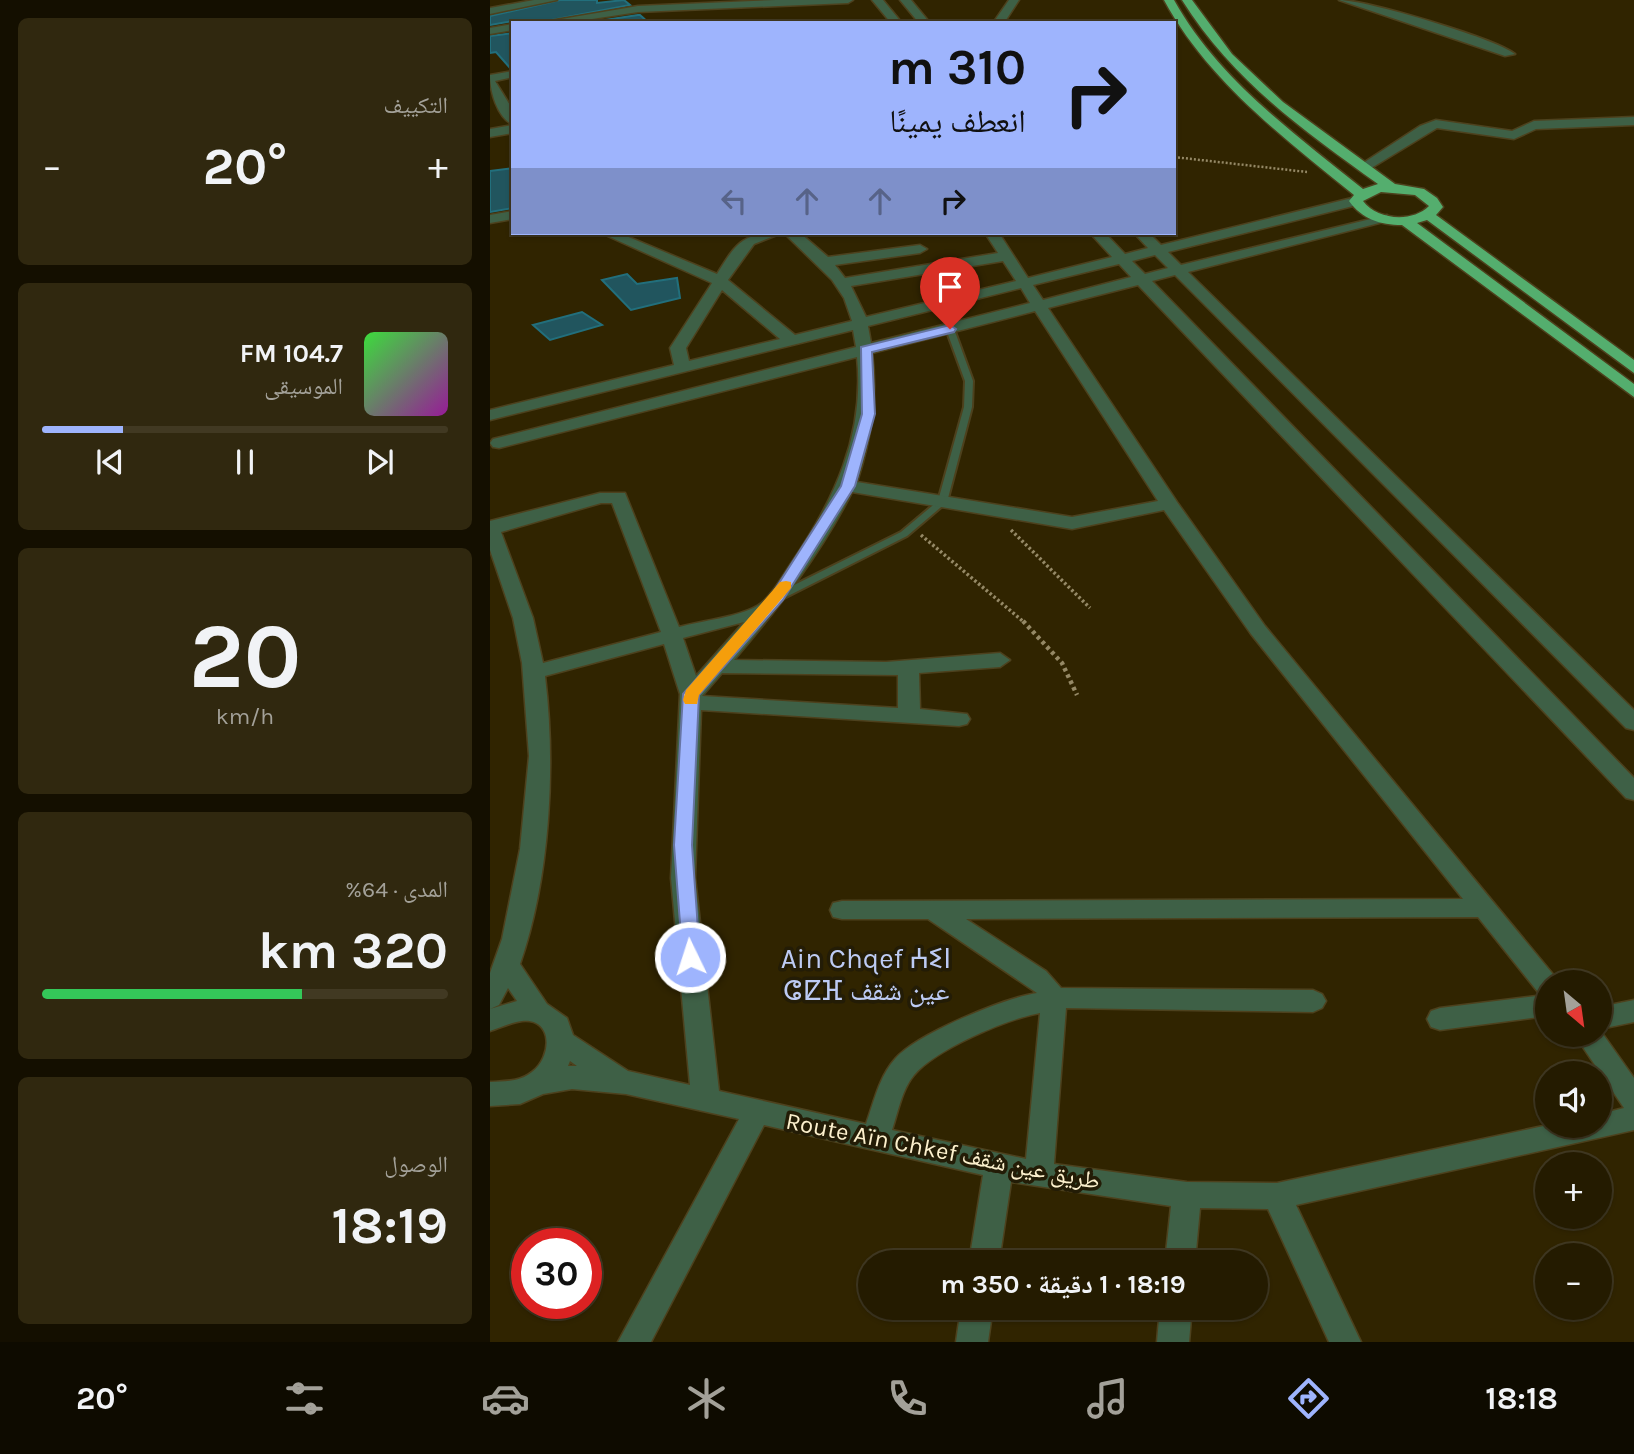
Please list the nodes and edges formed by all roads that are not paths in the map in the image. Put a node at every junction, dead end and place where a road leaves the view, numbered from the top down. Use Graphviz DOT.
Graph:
graph roads {
  1 [pos="552,0"];
  2 [pos="629,0"];
  3 [pos="848,0"];
  4 [pos="877,0"];
  5 [pos="905,0"];
  6 [pos="1014,0"];
  7 [pos="1168,0"];
  8 [pos="1187,0"];
  9 [pos="1345,0"];
  10 [pos="638,9"];
  11 [pos="494,11"];
  12 [pos="583,20"];
  13 [pos="652,21"];
  14 [pos="895,21"];
  15 [pos="924,21"];
  16 [pos="999,21"];
  17 [pos="511,24"];
  18 [pos="511,26"];
  19 [pos="490,31"];
  20 [pos="1509,54"];
  21 [pos="511,74"];
  22 [pos="490,79"];
  23 [pos="511,117"];
  24 [pos="1634,121"];
  25 [pos="511,129"];
  26 [pos="490,133"];
  27 [pos="1363,167"];
  28 [pos="1392,188"];
  29 [pos="1358,198"];
  30 [pos="511,215"];
  31 [pos="1428,215"];
  32 [pos="1382,218"];
  33 [pos="490,219"];
  34 [pos="1405,220"];
  35 [pos="613,235"];
  36 [pos="733,235"];
  37 [pos="769,235"];
  38 [pos="911,235"];
  39 [pos="993,235"];
  40 [pos="1099,235"];
  41 [pos="1143,235"];
  42 [pos="814,240"];
  43 [pos="747,242"];
  44 [pos="920,249"];
  45 [pos="1159,251"];
  46 [pos="1008,256"];
  47 [pos="1120,260"];
  48 [pos="823,262"];
  49 [pos="933,268"];
  50 [pos="1180,270"];
  51 [pos="718,280"];
  52 [pos="1140,281"];
  53 [pos="1027,282"];
  54 [pos="840,283"];
  55 [pos="1040,306"];
  56 [pos="859,324"];
  57 [pos="950,329"];
  58 [pos="793,341"];
  59 [pos="866,350"];
  60 [pos="683,367"];
  61 [pos="1634,368"];
  62 [pos="1634,392"];
  63 [pos="490,415"];
  64 [pos="490,422"];
  65 [pos="494,448"];
  66 [pos="848,486"];
  67 [pos="942,502"];
  68 [pos="1170,504"];
  69 [pos="491,528"];
  70 [pos="497,560"];
  71 [pos="772,603"];
  72 [pos="672,635"];
  73 [pos="1000,660"];
  74 [pos="716,666"];
  75 [pos="908,668"];
  76 [pos="537,671"];
  77 [pos="691,698"];
  78 [pos="909,716"];
  79 [pos="959,719"];
  80 [pos="1634,723"];
  81 [pos="1634,792"];
  82 [pos="1484,908"];
  83 [pos="842,910"];
  84 [pos="933,910"];
  85 [pos="502,957"];
  86 [pos="1535,970"];
  87 [pos="490,998"];
  88 [pos="1054,999"];
  89 [pos="1313,1002"];
  90 [pos="1535,1007"];
  91 [pos="1634,1011"];
  92 [pos="539,1013"];
  93 [pos="1612,1016"];
  94 [pos="1440,1019"];
  95 [pos="490,1020"];
  96 [pos="564,1042"];
  97 [pos="1596,1047"];
  98 [pos="625,1082"];
  99 [pos="536,1083"];
  100 [pos="493,1096"];
  101 [pos="1634,1100"];
  102 [pos="709,1102"];
  103 [pos="756,1114"];
  104 [pos="1634,1118"];
  105 [pos="875,1139"];
  106 [pos="999,1167"];
  107 [pos="1039,1175"];
  108 [pos="1187,1195"];
  109 [pos="1277,1196"];
  110 [pos="986,1250"];
  111 [pos="1182,1250"];
  112 [pos="975,1320"];
  113 [pos="1175,1320"];
  114 [pos="634,1342"];
  115 [pos="972,1342"];
  116 [pos="1173,1342"];
  117 [pos="1345,1342"];
  1 -- 11 [label="street"];
  2 -- 10 [label="street"];
  3 -- 10 [label="street"];
  4 -- 14 [label="street"];
  5 -- 15 [label="street"];
  6 -- 16 [label="street"];
  7 -- 29 [label="highway"];
  8 -- 27 [label="highway"];
  9 -- 20 [label="street"];
  10 -- 12 [label="street"];
  10 -- 13 [label="street"];
  11 -- 17 [label="street"];
  18 -- 19 [label="street"];
  21 -- 22 [label="street"];
  22 -- 23 [label="street"];
  24 -- 27 [label="street"];
  25 -- 26 [label="street"];
  27 -- 28 [label="highway"];
  28 -- 29 [label="highway"];
  28 -- 31 [label="highway"];
  29 -- 32 [label="highway"];
  29 -- 45 [label="street"];
  30 -- 33 [label="street"];
  31 -- 34 [label="highway"];
  31 -- 61 [label="highway"];
  32 -- 34 [label="highway"];
  32 -- 50 [label="street"];
  34 -- 62 [label="highway"];
  35 -- 51 [label="street"];
  36 -- 43 [label="street"];
  37 -- 43 [label="street"];
  38 -- 44 [label="street"];
  39 -- 46 [label="street"];
  40 -- 47 [label="street"];
  41 -- 45 [label="street"];
  42 -- 48 [label="street"];
  43 -- 51 [label="street"];
  44 -- 48 [label="street"];
  44 -- 49 [label="street"];
  45 -- 47 [label="street"];
  45 -- 50 [label="street"];
  46 -- 49 [label="street"];
  46 -- 53 [label="street"];
  47 -- 52 [label="street"];
  47 -- 53 [label="street"];
  48 -- 54 [label="street"];
  49 -- 54 [label="street"];
  50 -- 52 [label="street"];
  50 -- 80 [label="street"];
  51 -- 58 [label="street"];
  51 -- 60 [label="street"];
  52 -- 55 [label="street"];
  52 -- 81 [label="street"];
  53 -- 55 [label="street"];
  53 -- 56 [label="street"];
  54 -- 56 [label="street"];
  55 -- 57 [label="street"];
  55 -- 68 [label="street"];
  56 -- 58 [label="street"];
  56 -- 59 [label="street"];
  57 -- 59 [label="street"];
  57 -- 67 [label="lane"];
  58 -- 60 [label="street"];
  59 -- 65 [label="street"];
  59 -- 66 [label="street"];
  60 -- 63 [label="street"];
  64 -- 65 [label="street"];
  66 -- 67 [label="street"];
  66 -- 71 [label="street"];
  67 -- 68 [label="street"];
  67 -- 71 [label="lane"];
  68 -- 82 [label="street"];
  69 -- 70 [label="street"];
  69 -- 72 [label="street"];
  70 -- 76 [label="street"];
  71 -- 72 [label="street"];
  71 -- 74 [label="street"];
  72 -- 76 [label="street"];
  72 -- 77 [label="street"];
  73 -- 75 [label="street"];
  74 -- 75 [label="street"];
  74 -- 77 [label="street"];
  75 -- 78 [label="street"];
  76 -- 85 [label="street"];
  77 -- 78 [label="street"];
  77 -- 102 [label="street"];
  78 -- 79 [label="street"];
  82 -- 84 [label="street"];
  82 -- 86 [label="street"];
  83 -- 84 [label="street"];
  84 -- 88 [label="street"];
  85 -- 87 [label="street"];
  85 -- 92 [label="street"];
  88 -- 89 [label="street"];
  88 -- 105 [label="street"];
  88 -- 107 [label="street"];
  90 -- 94 [label="street"];
  91 -- 93 [label="street"];
  92 -- 95 [label="street"];
  92 -- 96 [label="street"];
  96 -- 98 [label="street, Route Aïn Chkef طريق عين شقف"];
  96 -- 99 [label="street"];
  97 -- 101 [label="street"];
  98 -- 99 [label="street, Route Aïn Chkef طريق عين شقف"];
  98 -- 102 [label="street, Route Aïn Chkef طريق عين شقف"];
  99 -- 100 [label="street, Route Aïn Chkef طريق عين شقف"];
  102 -- 103 [label="street, Route Aïn Chkef طريق عين شقف"];
  103 -- 105 [label="street, Route Aïn Chkef طريق عين شقف"];
  103 -- 114 [label="street"];
  104 -- 109 [label="street, Route Aïn Chkef طريق عين شقف"];
  105 -- 106 [label="street, Route Aïn Chkef طريق عين شقف"];
  106 -- 107 [label="street, Route Aïn Chkef طريق عين شقف"];
  106 -- 110 [label="street"];
  107 -- 108 [label="street, Route Aïn Chkef طريق عين شقف"];
  108 -- 109 [label="street, Route Aïn Chkef طريق عين شقف"];
  108 -- 111 [label="street"];
  109 -- 117 [label="street"];
  112 -- 115 [label="street"];
  113 -- 116 [label="street"];
}
